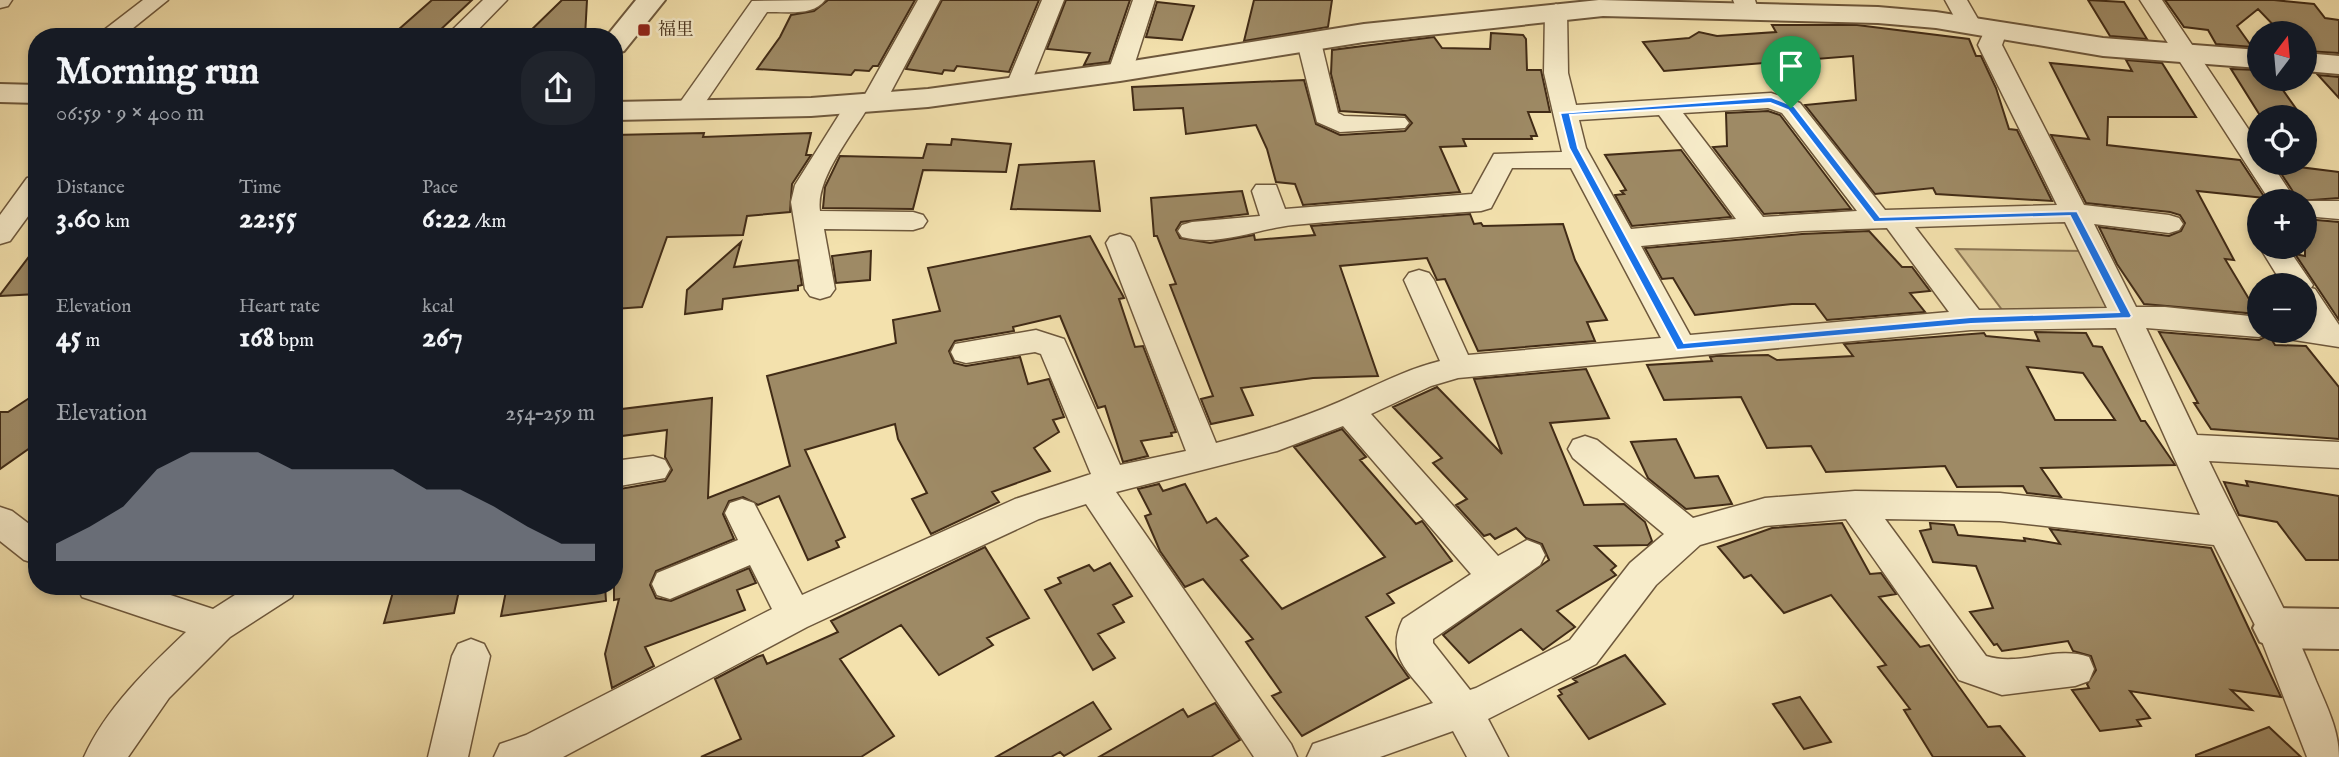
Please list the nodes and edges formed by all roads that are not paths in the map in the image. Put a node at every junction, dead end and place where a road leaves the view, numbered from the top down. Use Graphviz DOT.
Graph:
graph roads {
  1 [pos="157,0"];
  2 [pos="496,0"];
  3 [pos="651,0"];
  4 [pos="814,0"];
  5 [pos="929,0"];
  6 [pos="1053,0"];
  7 [pos="1144,0"];
  8 [pos="1956,0"];
  9 [pos="2151,0"];
  10 [pos="1642,4"];
  11 [pos="1745,5"];
  12 [pos="1556,10"];
  13 [pos="119,28"];
  14 [pos="466,28"];
  15 [pos="1983,28"];
  16 [pos="623,34"];
  17 [pos="1309,42"];
  18 [pos="2185,53"];
  19 [pos="2247,58"];
  20 [pos="2317,63"];
  21 [pos="2339,65"];
  22 [pos="1120,72"];
  23 [pos="1017,88"];
  24 [pos="865,104"];
  25 [pos="1665,106"];
  26 [pos="623,111"];
  27 [pos="687,111"];
  28 [pos="1565,113"];
  29 [pos="1396,123"];
  30 [pos="1581,160"];
  31 [pos="2275,189"];
  32 [pos="1266,191"];
  33 [pos="28,196"];
  34 [pos="2317,208"];
  35 [pos="2339,210"];
  36 [pos="2074,213"];
  37 [pos="810,220"];
  38 [pos="1275,220"];
  39 [pos="1886,220"];
  40 [pos="913,221"];
  41 [pos="2169,224"];
  42 [pos="1756,227"];
  43 [pos="1192,231"];
  44 [pos="0,235"];
  45 [pos="1623,239"];
  46 [pos="1120,243"];
  47 [pos="1419,280"];
  48 [pos="820,289"];
  49 [pos="2317,312"];
  50 [pos="2126,316"];
  51 [pos="1971,320"];
  52 [pos="2247,326"];
  53 [pos="2334,335"];
  54 [pos="1681,347"];
  55 [pos="966,352"];
  56 [pos="1458,366"];
  57 [pos="1349,411"];
  58 [pos="2184,447"];
  59 [pos="1585,449"];
  60 [pos="2339,455"];
  61 [pos="1206,459"];
  62 [pos="653,469"];
  63 [pos="623,473"];
  64 [pos="1102,484"];
  65 [pos="1855,505"];
  66 [pos="741,513"];
  67 [pos="0,521"];
  68 [pos="2225,532"];
  69 [pos="1688,534"];
  70 [pos="28,543"];
  71 [pos="759,546"];
  72 [pos="1527,555"];
  73 [pos="1494,576"];
  74 [pos="670,584"];
  75 [pos="122,595"];
  76 [pos="265,595"];
  77 [pos="794,616"];
  78 [pos="217,626"];
  79 [pos="2276,628"];
  80 [pos="2339,629"];
  81 [pos="471,656"];
  82 [pos="2075,669"];
  83 [pos="1462,710"];
  84 [pos="104,757"];
  85 [pos="448,757"];
  86 [pos="514,757"];
  87 [pos="1277,757"];
  88 [pos="1327,757"];
  89 [pos="1488,757"];
  90 [pos="2327,757"];
  1 -- 13 [label="street"];
  2 -- 14 [label="street"];
  3 -- 16 [label="street"];
  4 -- 27 [label="street"];
  5 -- 24 [label="street"];
  6 -- 23 [label="street"];
  7 -- 22 [label="street"];
  8 -- 15 [label="street"];
  9 -- 18 [label="street"];
  10 -- 11 [label="street"];
  10 -- 12 [label="street"];
  11 -- 15 [label="street"];
  12 -- 17 [label="street"];
  12 -- 28 [label="street"];
  15 -- 18 [label="street"];
  15 -- 36 [label="street"];
  17 -- 22 [label="street"];
  17 -- 29 [label="street"];
  18 -- 19 [label="street"];
  18 -- 31 [label="street"];
  20 -- 21 [label="street"];
  22 -- 23 [label="street"];
  23 -- 24 [label="street"];
  24 -- 27 [label="street"];
  24 -- 37 [label="street"];
  25 -- 28 [label="street"];
  25 -- 39 [label="street"];
  25 -- 42 [label="street"];
  26 -- 27 [label="street"];
  28 -- 30 [label="street"];
  30 -- 38 [label="street"];
  30 -- 45 [label="street"];
  32 -- 38 [label="street"];
  33 -- 44 [label="street"];
  34 -- 35 [label="street"];
  36 -- 39 [label="street"];
  36 -- 41 [label="street"];
  36 -- 50 [label="street"];
  37 -- 40 [label="street"];
  37 -- 48 [label="street"];
  38 -- 43 [label="street"];
  39 -- 42 [label="street"];
  39 -- 51 [label="street"];
  42 -- 45 [label="street"];
  45 -- 54 [label="street"];
  46 -- 61 [label="street"];
  47 -- 56 [label="street"];
  49 -- 53 [label="street"];
  50 -- 51 [label="street"];
  50 -- 52 [label="street"];
  50 -- 58 [label="street"];
  51 -- 54 [label="street"];
  54 -- 56 [label="street"];
  55 -- 64 [label="street"];
  56 -- 57 [label="street"];
  57 -- 61 [label="street"];
  57 -- 73 [label="street"];
  58 -- 60 [label="street"];
  58 -- 68 [label="street"];
  59 -- 69 [label="street"];
  61 -- 64 [label="street"];
  62 -- 63 [label="street"];
  64 -- 77 [label="street"];
  64 -- 87 [label="street"];
  65 -- 68 [label="street"];
  65 -- 69 [label="street"];
  65 -- 82 [label="street"];
  66 -- 71 [label="street"];
  67 -- 70 [label="street"];
  68 -- 79 [label="street"];
  69 -- 83 [label="street"];
  71 -- 74 [label="street"];
  71 -- 77 [label="street"];
  72 -- 73 [label="street"];
  73 -- 83 [label="street"];
  75 -- 78 [label="street"];
  76 -- 78 [label="street"];
  77 -- 86 [label="street"];
  78 -- 84 [label="street"];
  79 -- 80 [label="street"];
  79 -- 90 [label="street"];
  81 -- 85 [label="street"];
  83 -- 88 [label="street"];
  83 -- 89 [label="street"];
}
